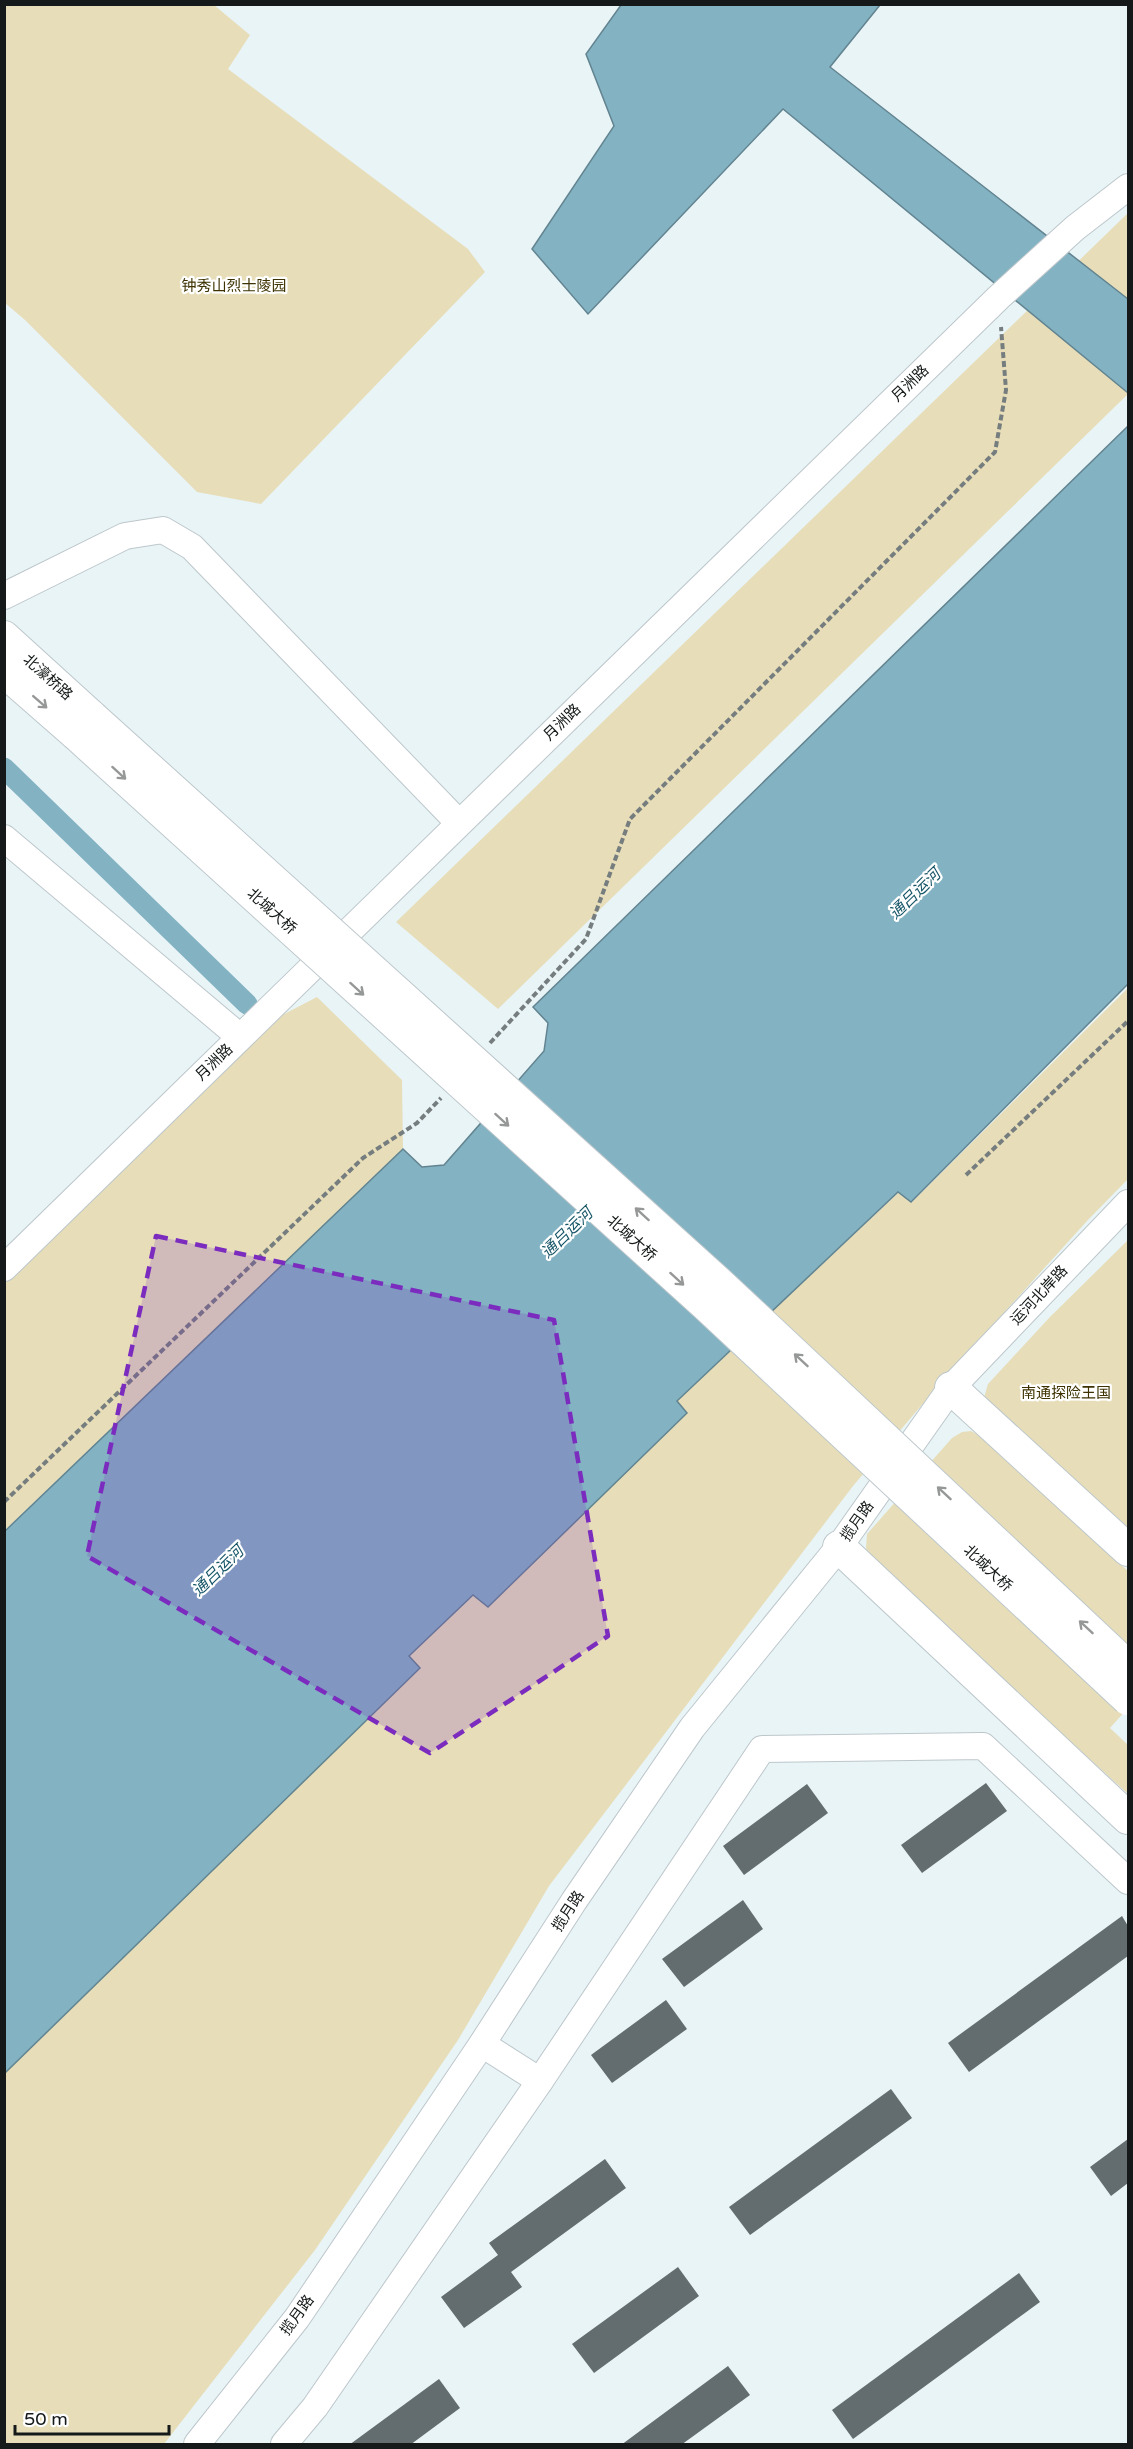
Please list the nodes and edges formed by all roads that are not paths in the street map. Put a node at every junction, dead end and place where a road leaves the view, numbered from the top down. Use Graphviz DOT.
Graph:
graph roads {
  1 [pos="1128,187"];
  2 [pos="4,596"];
  3 [pos="4,637"];
  4 [pos="4,671"];
  5 [pos="84,725"];
  6 [pos="459,823"];
  7 [pos="4,838"];
  8 [pos="240,1037"];
  9 [pos="1128,1203"];
  10 [pos="4,1268"];
  11 [pos="951,1388"];
  12 [pos="839,1547"];
  13 [pos="1128,1550"];
  14 [pos="1128,1667"];
  15 [pos="1128,1700"];
  16 [pos="1128,1818"];
  17 [pos="1128,1881"];
  18 [pos="482,2044"];
  19 [pos="540,2081"];
  20 [pos="197,2445"];
  21 [pos="284,2445"];
  1 -- 6 [label="street, 月洲路"];
  2 -- 6 [label="street"];
  3 -- 5 [label="main road, 北濠桥路"];
  4 -- 5 [label="main road, 北濠桥路, one-way"];
  14 -- 5 [label="main road, 北城大桥, one-way, bridge"];
  5 -- 15 [label="main road, 北城大桥, one-way, bridge"];
  6 -- 8 [label="street, 月洲路"];
  7 -- 8 [label="street"];
  8 -- 10 [label="street, 月洲路"];
  9 -- 11 [label="street, 运河北岸路"];
  11 -- 12 [label="street, 揽月路"];
  11 -- 13 [label="main road"];
  12 -- 16 [label="main road"];
  12 -- 18 [label="street, 揽月路"];
  17 -- 19 [label="street"];
  18 -- 19 [label="street"];
  18 -- 20 [label="street, 揽月路"];
  19 -- 21 [label="street"];
}
